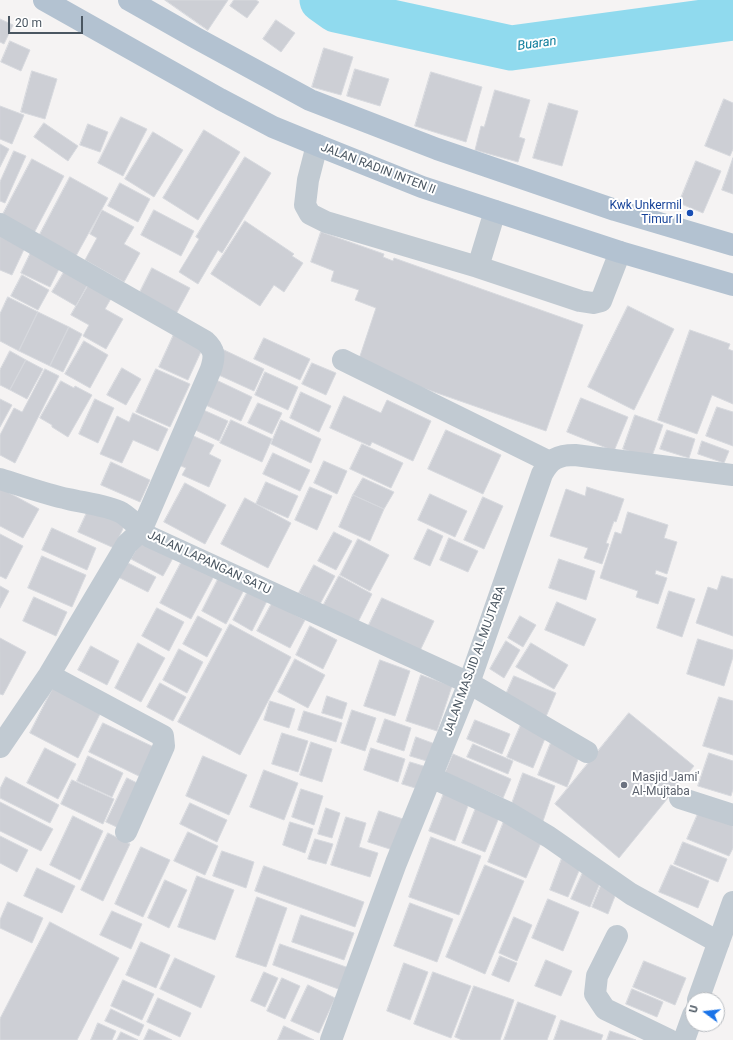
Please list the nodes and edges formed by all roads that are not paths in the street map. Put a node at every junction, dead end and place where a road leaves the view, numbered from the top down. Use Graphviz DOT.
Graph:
graph roads {
  1 [pos="44,0"];
  2 [pos="129,0"];
  3 [pos="317,145"];
  4 [pos="495,212"];
  5 [pos="0,224"];
  6 [pos="733,245"];
  7 [pos="620,252"];
  8 [pos="478,267"];
  9 [pos="733,285"];
  10 [pos="342,360"];
  11 [pos="550,462"];
  12 [pos="733,475"];
  13 [pos="0,479"];
  14 [pos="141,530"];
  15 [pos="48,675"];
  16 [pos="469,683"];
  17 [pos="4,733"];
  18 [pos="587,752"];
  19 [pos="431,777"];
  20 [pos="680,798"];
  21 [pos="733,815"];
  22 [pos="126,832"];
  23 [pos="733,902"];
  24 [pos="617,936"];
  25 [pos="719,942"];
  26 [pos="701,992"];
  27 [pos="338,1038"];
  28 [pos="669,1040"];
  1 -- 3 [label="main road, JALAN RADIN INTEN II"];
  2 -- 6 [label="main road"];
  3 -- 4 [label="main road, JALAN RADIN INTEN II"];
  3 -- 8 [label="street"];
  4 -- 7 [label="main road, JALAN RADIN INTEN II"];
  4 -- 8 [label="street"];
  5 -- 14 [label="street"];
  7 -- 8 [label="street"];
  7 -- 9 [label="main road, JALAN RADIN INTEN II"];
  10 -- 11 [label="street"];
  11 -- 12 [label="street"];
  11 -- 16 [label="street, JALAN MASJID AL MUJTABA"];
  13 -- 14 [label="street"];
  14 -- 15 [label="street, JALAN LAPANGAN SATU"];
  14 -- 16 [label="street, JALAN LAPANGAN SATU"];
  15 -- 17 [label="street, JALAN LAPANGAN SATU"];
  15 -- 22 [label="street"];
  16 -- 18 [label="street, JALAN LAPANGAN SATU"];
  16 -- 19 [label="street, JALAN MASJID AL MUJTABA"];
  19 -- 25 [label="street"];
  19 -- 27 [label="street, JALAN MASJID AL MUJTABA"];
  20 -- 21 [label="street"];
  23 -- 25 [label="street"];
  24 -- 28 [label="street"];
  25 -- 26 [label="street"];
}
